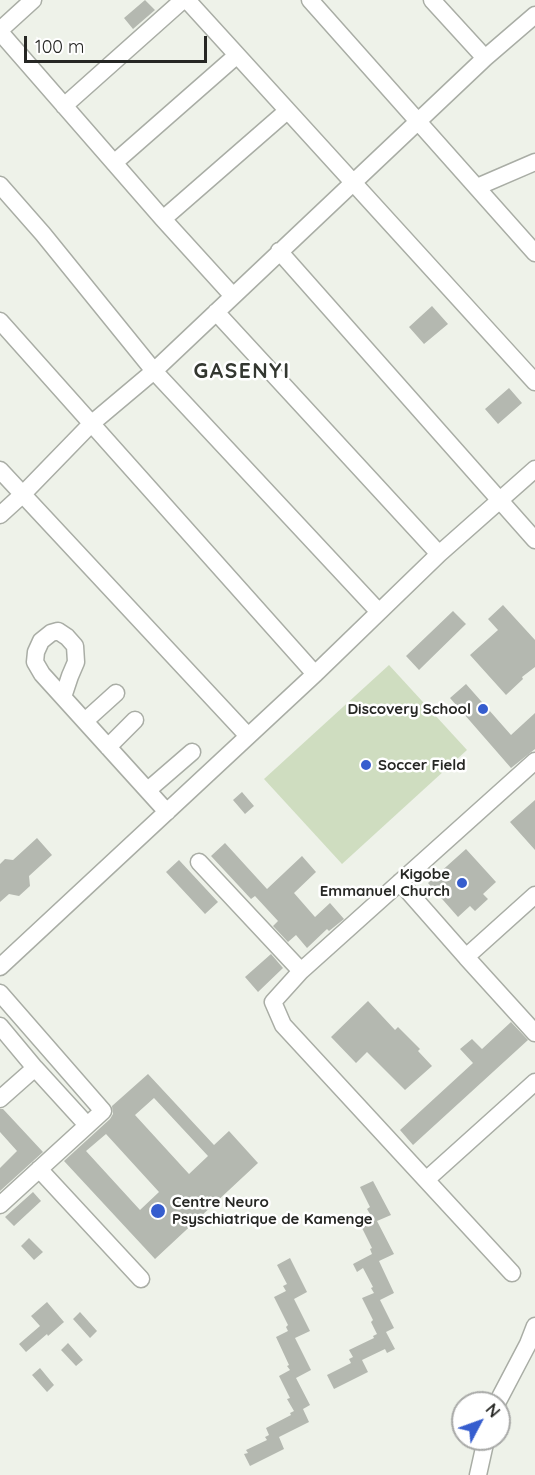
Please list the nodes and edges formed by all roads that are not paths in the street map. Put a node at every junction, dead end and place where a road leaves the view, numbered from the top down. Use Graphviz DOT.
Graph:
graph roads {
  1 [pos="33,0"];
  2 [pos="185,0"];
  3 [pos="310,0"];
  4 [pos="432,0"];
  5 [pos="535,15"];
  6 [pos="0,31"];
  7 [pos="236,56"];
  8 [pos="485,58"];
  9 [pos="64,106"];
  10 [pos="287,111"];
  11 [pos="419,121"];
  12 [pos="535,162"];
  13 [pos="114,163"];
  14 [pos="352,183"];
  15 [pos="0,185"];
  16 [pos="477,187"];
  17 [pos="163,219"];
  18 [pos="279,251"];
  19 [pos="535,254"];
  20 [pos="233,296"];
  21 [pos="216,312"];
  22 [pos="0,321"];
  23 [pos="154,371"];
  24 [pos="535,382"];
  25 [pos="91,424"];
  26 [pos="535,469"];
  27 [pos="0,470"];
  28 [pos="22,495"];
  29 [pos="501,501"];
  30 [pos="0,515"];
  31 [pos="535,540"];
  32 [pos="439,554"];
  33 [pos="379,612"];
  34 [pos="315,674"];
  35 [pos="116,693"];
  36 [pos="63,697"];
  37 [pos="135,720"];
  38 [pos="85,721"];
  39 [pos="248,736"];
  40 [pos="108,747"];
  41 [pos="192,752"];
  42 [pos="535,761"];
  43 [pos="148,790"];
  44 [pos="167,812"];
  45 [pos="199,862"];
  46 [pos="400,882"];
  47 [pos="535,895"];
  48 [pos="466,957"];
  49 [pos="0,968"];
  50 [pos="301,971"];
  51 [pos="0,993"];
  52 [pos="0,1026"];
  53 [pos="535,1033"];
  54 [pos="35,1068"];
  55 [pos="535,1082"];
  56 [pos="0,1099"];
  57 [pos="87,1125"];
  58 [pos="39,1169"];
  59 [pos="426,1180"];
  60 [pos="0,1205"];
  61 [pos="512,1273"];
  62 [pos="141,1279"];
  63 [pos="535,1326"];
  64 [pos="503,1391"];
  65 [pos="483,1451"];
  66 [pos="478,1475"];
  1 -- 6 [label="street"];
  2 -- 7 [label="street"];
  2 -- 9 [label="street"];
  3 -- 11 [label="street"];
  4 -- 8 [label="street"];
  5 -- 8 [label="street"];
  6 -- 9 [label="street"];
  7 -- 10 [label="street"];
  7 -- 13 [label="street"];
  8 -- 11 [label="street"];
  9 -- 13 [label="street"];
  10 -- 14 [label="street"];
  10 -- 17 [label="street"];
  11 -- 14 [label="street"];
  11 -- 16 [label="street"];
  12 -- 16 [label="street"];
  13 -- 17 [label="street"];
  14 -- 18 [label="street"];
  14 -- 24 [label="street"];
  15 -- 23 [label="street"];
  16 -- 19 [label="street"];
  17 -- 20 [label="street"];
  18 -- 20 [label="street"];
  18 -- 29 [label="street"];
  20 -- 21 [label="street"];
  21 -- 23 [label="street"];
  21 -- 32 [label="street"];
  22 -- 25 [label="street"];
  23 -- 25 [label="street"];
  23 -- 33 [label="street"];
  25 -- 28 [label="street"];
  25 -- 34 [label="street"];
  26 -- 29 [label="street"];
  27 -- 28 [label="street"];
  28 -- 30 [label="street"];
  28 -- 39 [label="street"];
  29 -- 31 [label="street"];
  29 -- 32 [label="street"];
  32 -- 33 [label="street"];
  33 -- 34 [label="street"];
  34 -- 39 [label="street"];
  35 -- 38 [label="street"];
  36 -- 38 [label="street"];
  37 -- 40 [label="street"];
  38 -- 40 [label="street"];
  39 -- 44 [label="street"];
  40 -- 43 [label="street"];
  41 -- 43 [label="street"];
  42 -- 46 [label="street"];
  43 -- 44 [label="street"];
  44 -- 49 [label="street"];
  45 -- 50 [label="street"];
  46 -- 48 [label="street"];
  46 -- 50 [label="street"];
  47 -- 48 [label="street"];
  48 -- 53 [label="street"];
  50 -- 59 [label="street"];
  51 -- 57 [label="street"];
  52 -- 54 [label="street"];
  54 -- 56 [label="street"];
  54 -- 57 [label="street"];
  55 -- 59 [label="street"];
  57 -- 58 [label="street"];
  58 -- 60 [label="street"];
  58 -- 62 [label="street"];
  59 -- 61 [label="street"];
  63 -- 64 [label="street"];
  65 -- 66 [label="street"];
}
